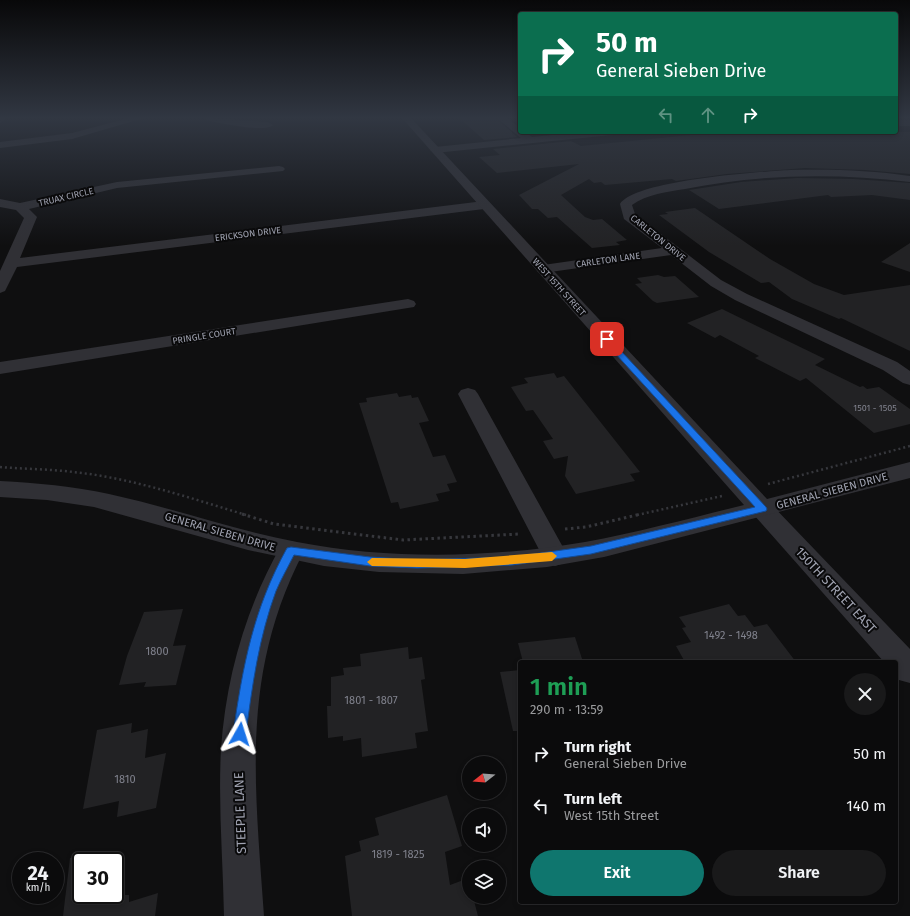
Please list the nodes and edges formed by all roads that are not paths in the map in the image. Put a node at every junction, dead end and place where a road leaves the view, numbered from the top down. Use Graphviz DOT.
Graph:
graph roads {
  1 [pos="445,161"];
  2 [pos="279,169"];
  3 [pos="910,179"];
  4 [pos="0,203"];
  5 [pos="484,205"];
  6 [pos="20,207"];
  7 [pos="673,251"];
  8 [pos="12,263"];
  9 [pos="543,269"];
  10 [pos="0,288"];
  11 [pos="408,304"];
  12 [pos="0,368"];
  13 [pos="910,379"];
  14 [pos="468,394"];
  15 [pos="910,470"];
  16 [pos="0,489"];
  17 [pos="753,500"];
  18 [pos="291,551"];
  19 [pos="555,556"];
  20 [pos="910,670"];
  21 [pos="244,916"];
  1 -- 5 [label="street, WEST 15TH STREET"];
  2 -- 6 [label="street, TRUAX CIRCLE"];
  3 -- 7 [label="street, CARLETON DRIVE"];
  4 -- 6 [label="street"];
  5 -- 8 [label="street, ERICKSON DRIVE"];
  5 -- 9 [label="street, WEST 15TH STREET"];
  6 -- 8 [label="street"];
  7 -- 9 [label="street, CARLETON LANE"];
  7 -- 13 [label="street, CARLETON DRIVE"];
  8 -- 10 [label="street"];
  9 -- 17 [label="street, WEST 15TH STREET"];
  11 -- 12 [label="street, PRINGLE COURT"];
  14 -- 19 [label="street"];
  15 -- 17 [label="street, GENERAL SIEBEN DRIVE"];
  16 -- 18 [label="street, GENERAL SIEBEN DRIVE"];
  17 -- 19 [label="street, GENERAL SIEBEN DRIVE"];
  17 -- 20 [label="street, 150TH STREET EAST"];
  18 -- 19 [label="street, GENERAL SIEBEN DRIVE"];
  18 -- 21 [label="street, STEEPLE LANE"];
}
